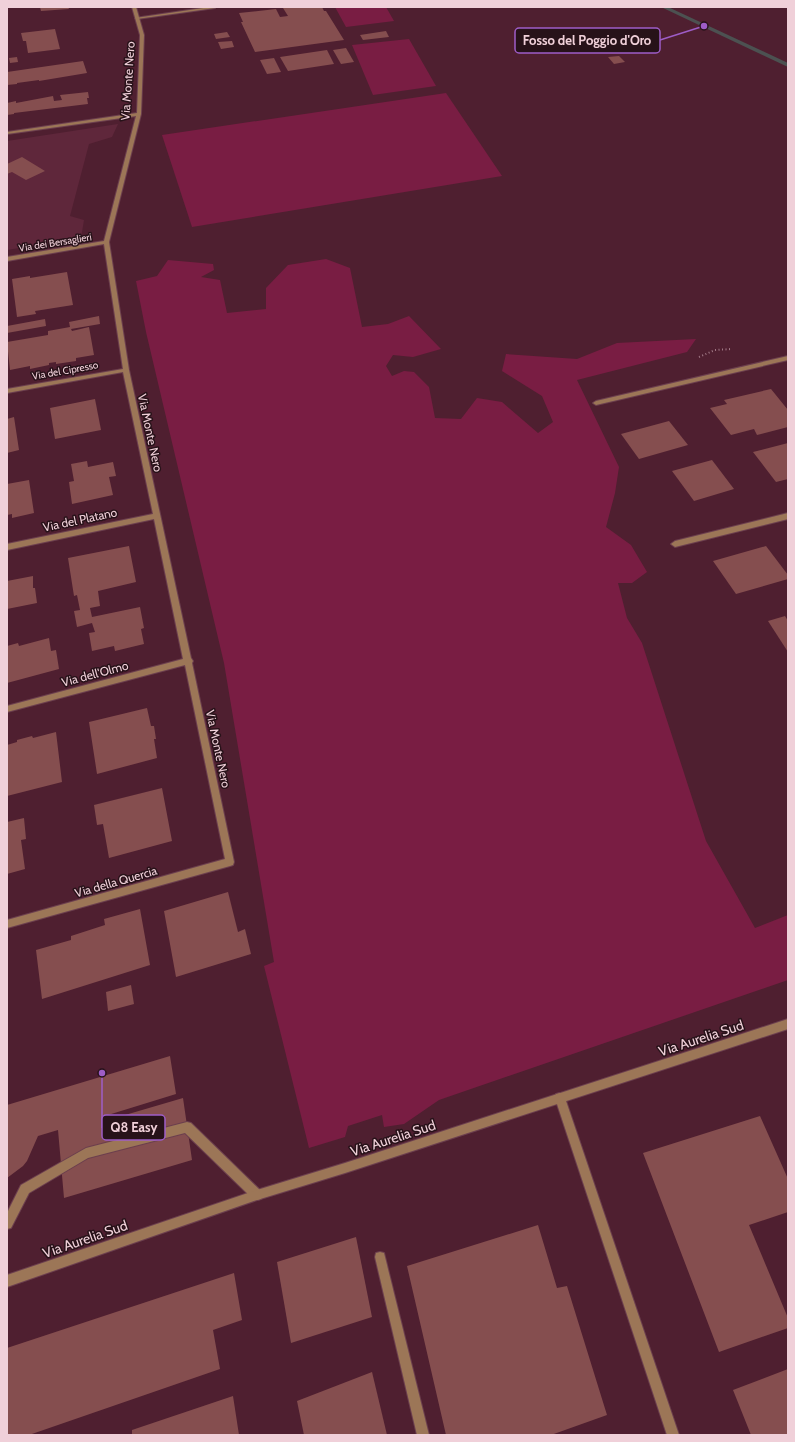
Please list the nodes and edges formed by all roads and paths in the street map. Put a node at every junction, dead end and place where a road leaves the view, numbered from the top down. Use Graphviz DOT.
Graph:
graph roads {
  1 [pos="134,7"];
  2 [pos="168,7"];
  3 [pos="212,7"];
  4 [pos="171,14"];
  5 [pos="137,18"];
  6 [pos="139,114"];
  7 [pos="7,133"];
  8 [pos="106,242"];
  9 [pos="7,259"];
  10 [pos="788,358"];
  11 [pos="126,370"];
  12 [pos="7,391"];
  13 [pos="596,403"];
  14 [pos="156,516"];
  15 [pos="788,516"];
  16 [pos="675,544"];
  17 [pos="7,547"];
  18 [pos="189,661"];
  19 [pos="7,709"];
  20 [pos="230,862"];
  21 [pos="7,924"];
  22 [pos="787,1026"];
  23 [pos="560,1098"];
  24 [pos="257,1195"];
  25 [pos="7,1224"];
  26 [pos="380,1257"];
  27 [pos="7,1281"];
  28 [pos="423,1435"];
  29 [pos="673,1435"];
  1 -- 5 [label="street, Via Monte Nero"];
  2 -- 4 [label="street"];
  3 -- 4 [label="street"];
  4 -- 5 [label="street"];
  5 -- 6 [label="street, Via Monte Nero"];
  6 -- 7 [label="street"];
  6 -- 8 [label="street, Via Monte Nero"];
  8 -- 9 [label="street, Via dei Bersaglieri"];
  8 -- 11 [label="street, Via Monte Nero"];
  10 -- 13 [label="street"];
  11 -- 12 [label="street, Via del Cipresso"];
  11 -- 14 [label="street, Via Monte Nero"];
  14 -- 17 [label="street, Via del Platano"];
  14 -- 18 [label="street, Via Monte Nero"];
  15 -- 16 [label="street"];
  18 -- 19 [label="street, Via dell'Olmo"];
  18 -- 20 [label="street, Via Monte Nero"];
  20 -- 21 [label="street, Via della Quercia"];
  22 -- 23 [label="street, Via Aurelia Sud"];
  23 -- 24 [label="street, Via Aurelia Sud"];
  23 -- 29 [label="street"];
  24 -- 25 [label="street"];
  24 -- 27 [label="street, Via Aurelia Sud"];
  26 -- 28 [label="street"];
}
